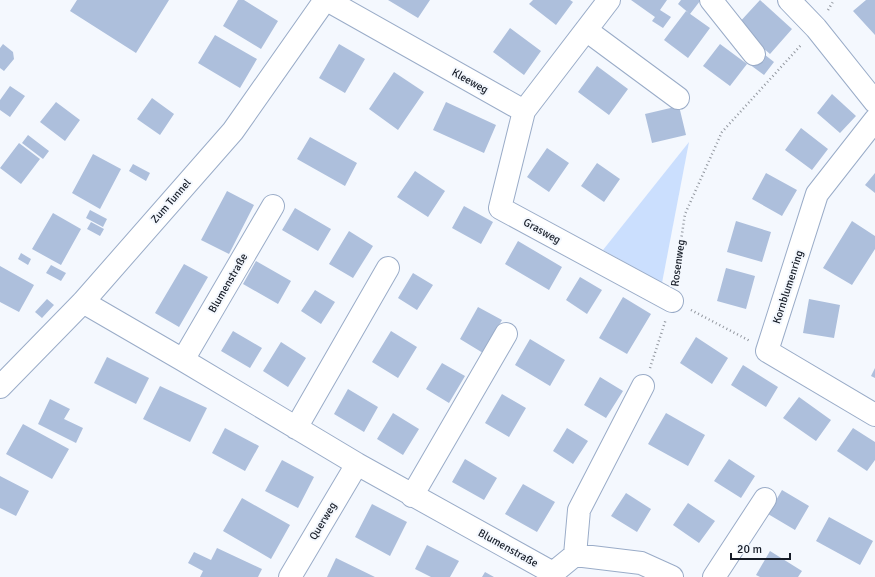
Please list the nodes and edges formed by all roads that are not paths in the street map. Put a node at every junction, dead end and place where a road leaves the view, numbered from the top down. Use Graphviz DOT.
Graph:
graph roads {
  1 [pos="326,0"];
  2 [pos="610,0"];
  3 [pos="711,0"];
  4 [pos="789,0"];
  5 [pos="586,30"];
  6 [pos="754,54"];
  7 [pos="678,98"];
  8 [pos="875,102"];
  9 [pos="524,111"];
  10 [pos="875,120"];
  11 [pos="273,206"];
  12 [pos="388,268"];
  13 [pos="672,301"];
  14 [pos="82,302"];
  15 [pos="506,334"];
  16 [pos="183,360"];
  17 [pos="2,380"];
  18 [pos="642,386"];
  19 [pos="875,415"];
  20 [pos="296,428"];
  21 [pos="357,464"];
  22 [pos="412,496"];
  23 [pos="765,499"];
  24 [pos="575,555"];
  25 [pos="552,575"];
  26 [pos="290,577"];
  27 [pos="672,577"];
  28 [pos="714,577"];
  1 -- 9 [label="street, Kleeweg"];
  1 -- 14 [label="street, Zum Tunnel"];
  2 -- 5 [label="street"];
  3 -- 6 [label="street"];
  4 -- 8 [label="street"];
  5 -- 7 [label="street"];
  5 -- 9 [label="street"];
  9 -- 13 [label="street, Grasweg"];
  10 -- 19 [label="street, Kornblumenring"];
  11 -- 16 [label="street, Blumenstraße"];
  12 -- 20 [label="street"];
  14 -- 16 [label="street, Blumenstraße"];
  14 -- 17 [label="street, Zum Tunnel"];
  15 -- 22 [label="street"];
  16 -- 20 [label="street, Blumenstraße"];
  18 -- 24 [label="street"];
  20 -- 21 [label="street, Blumenstraße"];
  21 -- 22 [label="street, Blumenstraße"];
  21 -- 26 [label="street, Querweg"];
  22 -- 25 [label="street, Blumenstraße"];
  23 -- 28 [label="street"];
  24 -- 25 [label="street, Blumenstraße"];
  24 -- 27 [label="street"];
}
